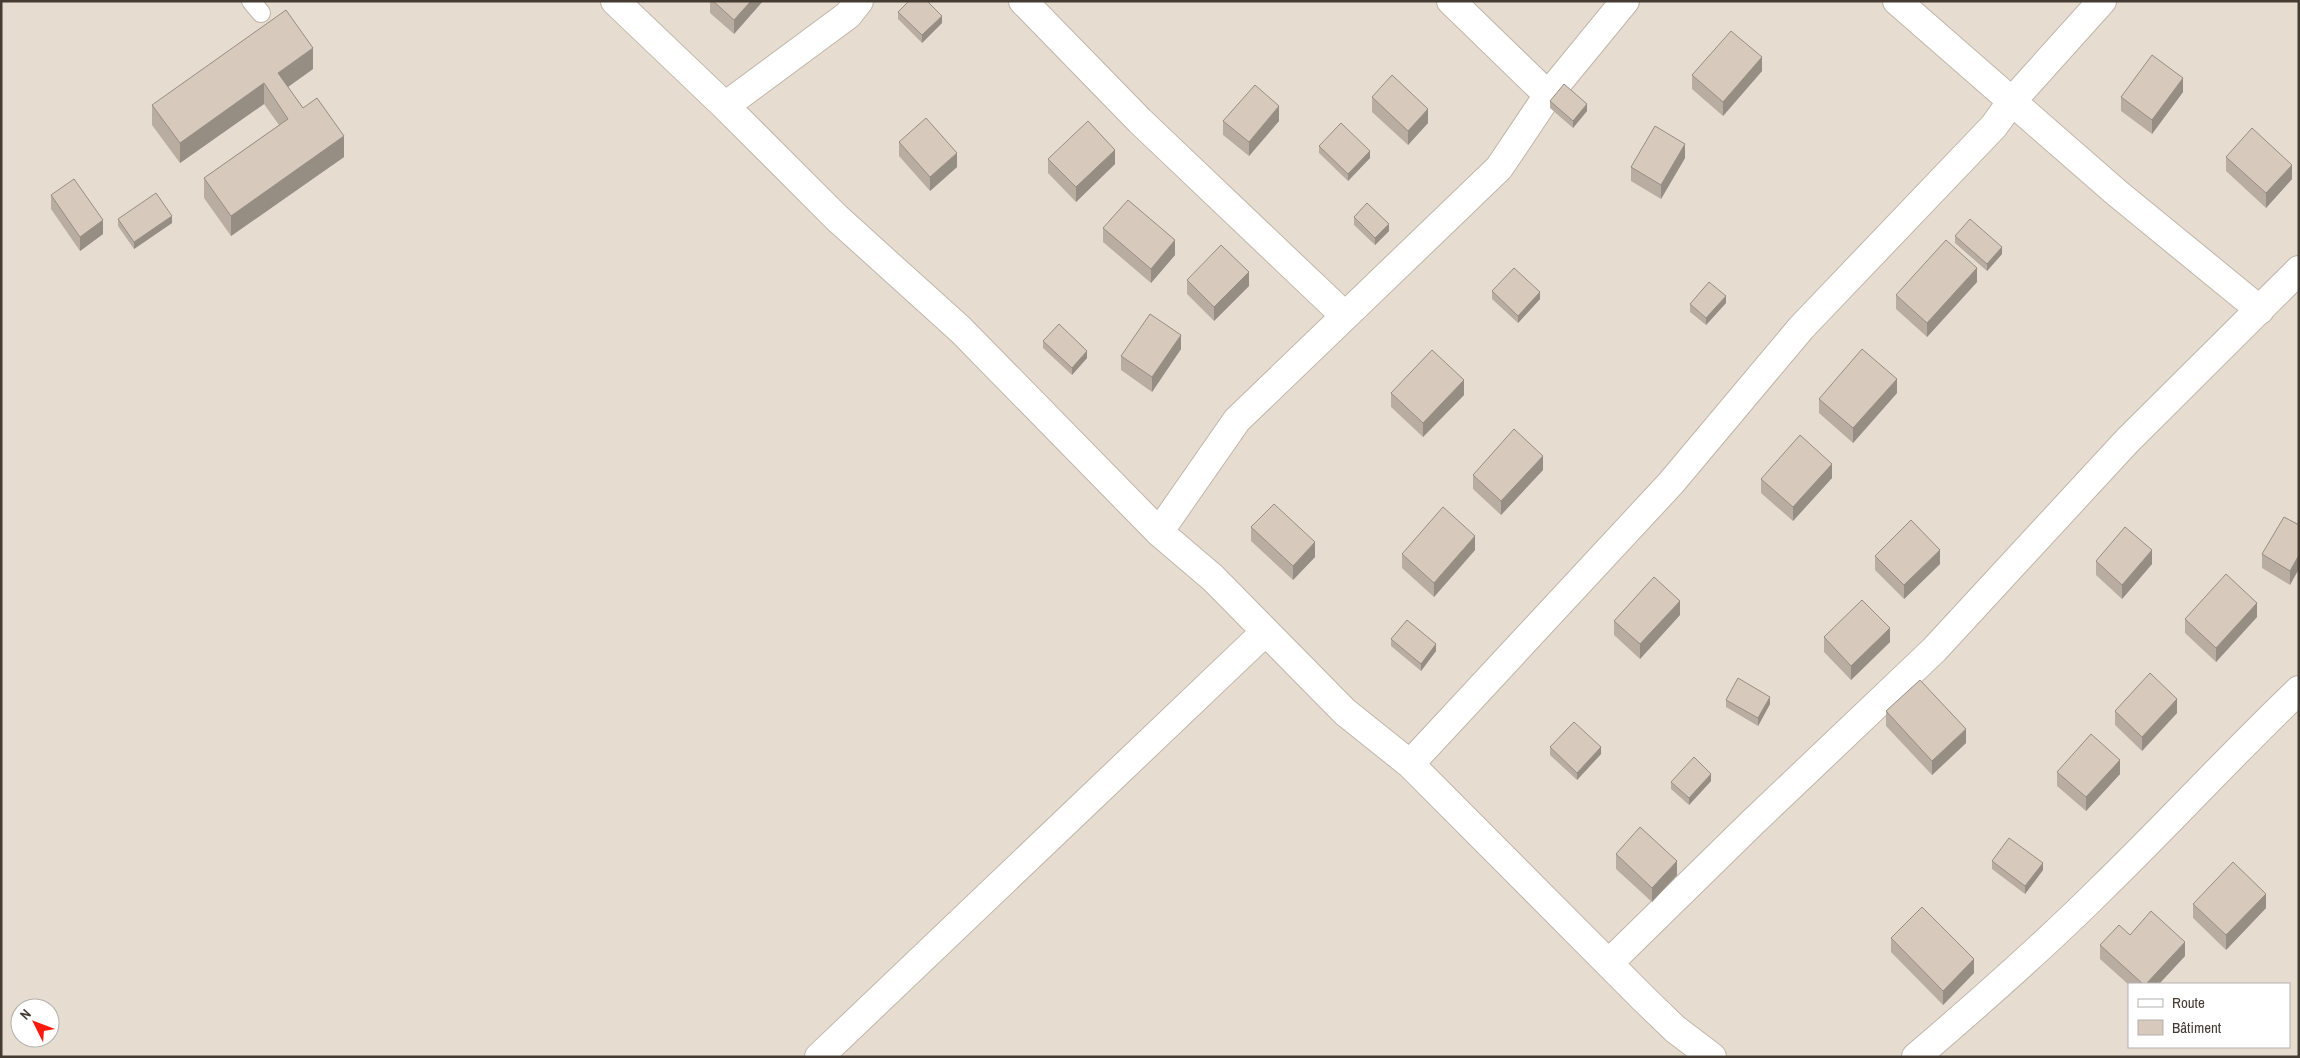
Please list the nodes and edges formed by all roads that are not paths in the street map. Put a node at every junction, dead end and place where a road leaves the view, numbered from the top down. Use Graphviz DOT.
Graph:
graph roads {
  1 [pos="615,1"];
  2 [pos="859,1"];
  3 [pos="1023,1"];
  4 [pos="1451,1"];
  5 [pos="1625,1"];
  6 [pos="1897,1"];
  7 [pos="2102,1"];
  8 [pos="1548,95"];
  9 [pos="2012,101"];
  10 [pos="725,106"];
  11 [pos="2299,270"];
  12 [pos="2260,310"];
  13 [pos="1344,315"];
  14 [pos="1159,532"];
  15 [pos="1265,632"];
  16 [pos="2299,690"];
  17 [pos="1410,764"];
  18 [pos="1609,963"];
  19 [pos="819,1057"];
  20 [pos="1712,1057"];
  21 [pos="1916,1057"];
  1 -- 10 [label="street"];
  2 -- 10 [label="street"];
  3 -- 13 [label="street"];
  4 -- 8 [label="street"];
  5 -- 8 [label="street"];
  6 -- 9 [label="street"];
  7 -- 9 [label="street"];
  8 -- 13 [label="street"];
  9 -- 12 [label="street"];
  9 -- 17 [label="street"];
  10 -- 14 [label="street"];
  11 -- 12 [label="street"];
  12 -- 18 [label="street"];
  13 -- 14 [label="street"];
  14 -- 15 [label="street"];
  15 -- 17 [label="street"];
  15 -- 19 [label="street"];
  16 -- 21 [label="street"];
  17 -- 18 [label="street"];
  18 -- 20 [label="street"];
}
